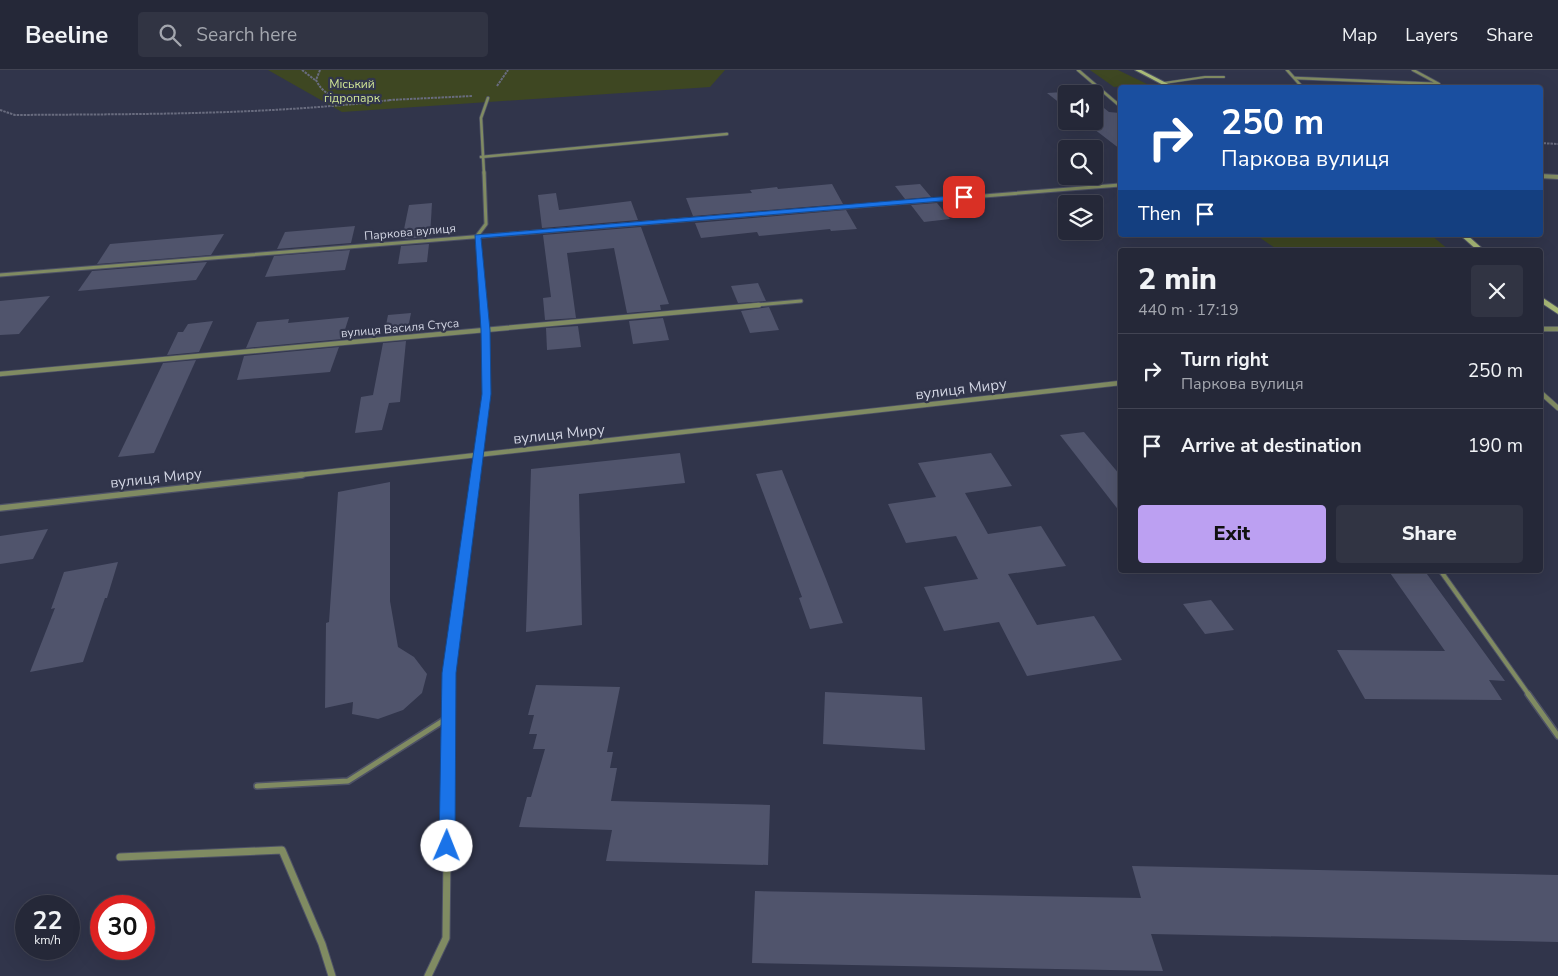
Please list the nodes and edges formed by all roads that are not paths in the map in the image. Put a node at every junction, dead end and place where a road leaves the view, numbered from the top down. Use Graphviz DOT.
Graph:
graph roads {
  1 [pos="1078,70"];
  2 [pos="1137,70"];
  3 [pos="1287,70"];
  4 [pos="1413,70"];
  5 [pos="1224,77"];
  6 [pos="1295,78"];
  7 [pos="1164,83"];
  8 [pos="1168,85"];
  9 [pos="1301,85"];
  10 [pos="488,98"];
  11 [pos="1118,104"];
  12 [pos="727,134"];
  13 [pos="481,157"];
  14 [pos="1543,176"];
  15 [pos="1558,177"];
  16 [pos="1118,185"];
  17 [pos="477,236"];
  18 [pos="1465,237"];
  19 [pos="1479,248"];
  20 [pos="0,275"];
  21 [pos="1543,300"];
  22 [pos="802,301"];
  23 [pos="1558,312"];
  24 [pos="1543,329"];
  25 [pos="1558,329"];
  26 [pos="486,330"];
  27 [pos="0,374"];
  28 [pos="1118,382"];
  29 [pos="1543,395"];
  30 [pos="1558,408"];
  31 [pos="479,455"];
  32 [pos="0,508"];
  33 [pos="1442,573"];
  34 [pos="449,717"];
  35 [pos="1558,736"];
  36 [pos="256,786"];
  37 [pos="120,857"];
  38 [pos="332,976"];
  39 [pos="428,976"];
  1 -- 11 [label="street"];
  2 -- 7 [label="main road"];
  3 -- 6 [label="street"];
  4 -- 6 [label="street"];
  5 -- 7 [label="lane"];
  6 -- 9 [label="street"];
  7 -- 8 [label="main road"];
  10 -- 13 [label="street"];
  12 -- 13 [label="street"];
  13 -- 17 [label="street"];
  14 -- 15 [label="street"];
  16 -- 17 [label="street, Паркова вулиця"];
  17 -- 20 [label="street, Паркова вулиця"];
  17 -- 26 [label="street"];
  18 -- 19 [label="main road"];
  21 -- 23 [label="main road"];
  22 -- 26 [label="street, вулиця Василя Стуса"];
  24 -- 25 [label="street"];
  26 -- 27 [label="street, вулиця Василя Стуса"];
  26 -- 31 [label="street"];
  28 -- 31 [label="street, вулиця Миру"];
  29 -- 30 [label="street"];
  31 -- 32 [label="street, вулиця Миру"];
  31 -- 34 [label="street"];
  33 -- 35 [label="lane"];
  34 -- 36 [label="lane"];
  34 -- 39 [label="street"];
  37 -- 38 [label="street"];
}
